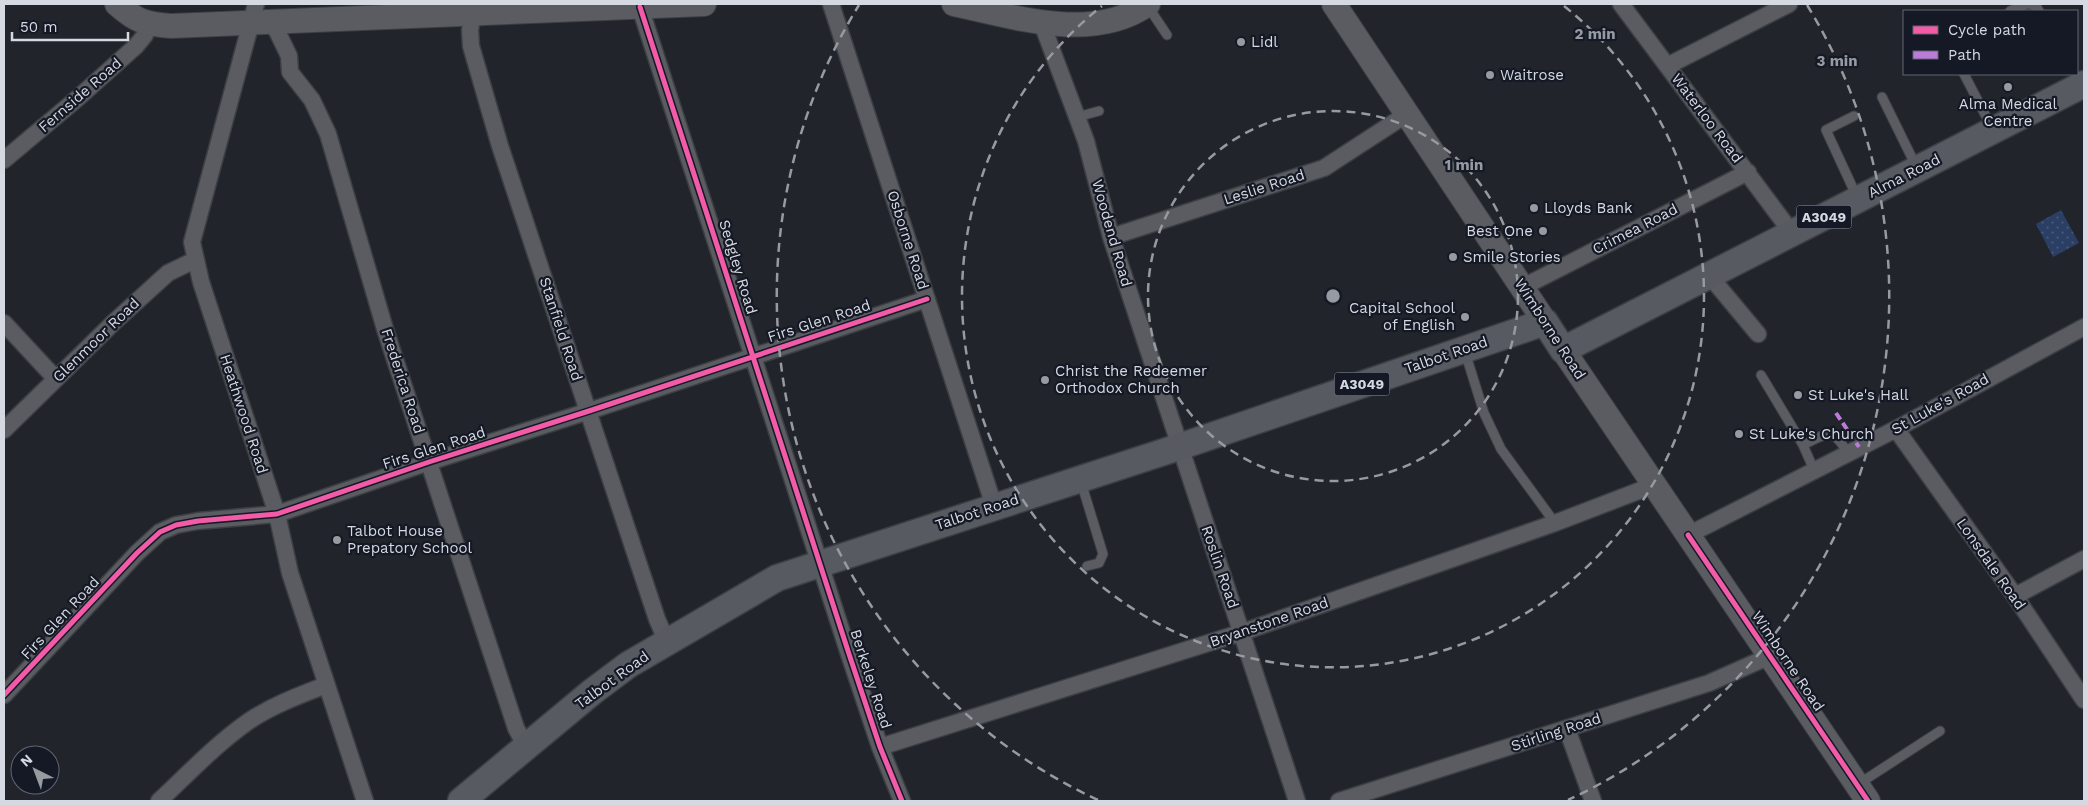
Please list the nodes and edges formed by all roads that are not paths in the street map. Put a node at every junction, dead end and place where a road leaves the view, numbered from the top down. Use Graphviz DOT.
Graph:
graph roads {
  1 [pos="117,4"];
  2 [pos="704,4"];
  3 [pos="830,4"];
  4 [pos="954,4"];
  5 [pos="1148,4"];
  6 [pos="1621,4"];
  7 [pos="1789,4"];
  8 [pos="2028,4"];
  9 [pos="1340,6"];
  10 [pos="640,7"];
  11 [pos="482,10"];
  12 [pos="2013,10"];
  13 [pos="2038,10"];
  14 [pos="1026,14"];
  15 [pos="258,16"];
  16 [pos="148,24"];
  17 [pos="1167,35"];
  18 [pos="1668,66"];
  19 [pos="1965,75"];
  20 [pos="2079,84"];
  21 [pos="1882,97"];
  22 [pos="1099,111"];
  23 [pos="1407,114"];
  24 [pos="1854,116"];
  25 [pos="1077,117"];
  26 [pos="1993,130"];
  27 [pos="4,160"];
  28 [pos="1917,169"];
  29 [pos="1748,172"];
  30 [pos="1858,199"];
  31 [pos="1792,233"];
  32 [pos="1111,237"];
  33 [pos="195,260"];
  34 [pos="1708,274"];
  35 [pos="1523,287"];
  36 [pos="927,299"];
  37 [pos="1545,322"];
  38 [pos="4,324"];
  39 [pos="2084,327"];
  40 [pos="1758,334"];
  41 [pos="1464,349"];
  42 [pos="1563,350"];
  43 [pos="752,356"];
  44 [pos="1761,375"];
  45 [pos="56,379"];
  46 [pos="589,411"];
  47 [pos="1896,429"];
  48 [pos="4,430"];
  49 [pos="1803,445"];
  50 [pos="1179,446"];
  51 [pos="1848,453"];
  52 [pos="429,462"];
  53 [pos="1814,470"];
  54 [pos="1080,478"];
  55 [pos="1654,485"];
  56 [pos="994,506"];
  57 [pos="277,514"];
  58 [pos="1555,523"];
  59 [pos="1688,535"];
  60 [pos="2084,559"];
  61 [pos="822,563"];
  62 [pos="1087,566"];
  63 [pos="2015,596"];
  64 [pos="1243,632"];
  65 [pos="667,642"];
  66 [pos="1770,656"];
  67 [pos="326,684"];
  68 [pos="4,695"];
  69 [pos="2084,700"];
  70 [pos="1567,728"];
  71 [pos="1940,731"];
  72 [pos="526,746"];
  73 [pos="880,747"];
  74 [pos="1862,793"];
  75 [pos="159,801"];
  76 [pos="365,801"];
  77 [pos="461,801"];
  78 [pos="902,801"];
  79 [pos="1297,801"];
  80 [pos="1339,801"];
  81 [pos="1593,801"];
  1 -- 16 [label="street"];
  2 -- 10 [label="street"];
  3 -- 36 [label="street, Osborne Road"];
  4 -- 14 [label="street"];
  5 -- 14 [label="street"];
  5 -- 17 [label="lane"];
  6 -- 18 [label="street, Waterloo Road"];
  7 -- 18 [label="street"];
  8 -- 12 [label="lane"];
  8 -- 13 [label="lane"];
  9 -- 23 [label="street, Wimborne Road"];
  10 -- 11 [label="street"];
  10 -- 43 [label="street, Sedgley Road"];
  11 -- 15 [label="street"];
  11 -- 46 [label="street, Stanfield Road"];
  14 -- 25 [label="street, Woodend Road"];
  15 -- 16 [label="street"];
  15 -- 33 [label="street, Heathwood Road"];
  15 -- 52 [label="street, Frederica Road"];
  16 -- 27 [label="street, Fernside Road"];
  18 -- 29 [label="street, Waterloo Road"];
  19 -- 26 [label="lane"];
  20 -- 26 [label="main road, Alma Road / A3049"];
  21 -- 28 [label="lane"];
  22 -- 25 [label="lane"];
  23 -- 32 [label="street, Leslie Road"];
  23 -- 35 [label="street, Wimborne Road"];
  24 -- 30 [label="lane"];
  25 -- 32 [label="street, Woodend Road"];
  26 -- 28 [label="main road, Alma Road / A3049"];
  28 -- 30 [label="main road, Alma Road / A3049"];
  29 -- 31 [label="street, Waterloo Road"];
  29 -- 35 [label="street, Crimea Road"];
  30 -- 31 [label="main road, Alma Road / A3049"];
  31 -- 34 [label="main road, Alma Road / A3049"];
  32 -- 50 [label="street, Woodend Road"];
  33 -- 45 [label="street, Glenmoor Road"];
  33 -- 57 [label="street, Heathwood Road"];
  34 -- 40 [label="street"];
  34 -- 42 [label="main road, Alma Road / A3049"];
  35 -- 37 [label="street, Wimborne Road"];
  36 -- 43 [label="street, Firs Glen Road"];
  36 -- 56 [label="street, Osborne Road"];
  37 -- 41 [label="main road, Talbot Road / A3049"];
  37 -- 42 [label="main road, Wimborne Road"];
  38 -- 45 [label="street"];
  39 -- 47 [label="street, St Luke's Road"];
  41 -- 50 [label="main road, Talbot Road / A3049"];
  41 -- 58 [label="lane"];
  42 -- 55 [label="street, Wimborne Road"];
  43 -- 46 [label="street, Firs Glen Road"];
  43 -- 61 [label="street, Sedgley Road"];
  44 -- 49 [label="lane"];
  45 -- 48 [label="street, Glenmoor Road"];
  46 -- 52 [label="street, Firs Glen Road"];
  46 -- 65 [label="street, Stanfield Road"];
  47 -- 51 [label="street, St Luke's Road"];
  47 -- 63 [label="street, Lonsdale Road"];
  49 -- 51 [label="lane"];
  49 -- 53 [label="lane"];
  50 -- 54 [label="main road, Talbot Road / A3049"];
  50 -- 64 [label="street, Roslin Road"];
  51 -- 53 [label="street, St Luke's Road"];
  52 -- 57 [label="street, Firs Glen Road"];
  52 -- 72 [label="street, Frederica Road"];
  53 -- 59 [label="street, St Luke's Road"];
  54 -- 56 [label="main road, Talbot Road / A3049"];
  54 -- 62 [label="lane"];
  55 -- 58 [label="street, Bryanstone Road"];
  55 -- 59 [label="street, Wimborne Road"];
  56 -- 61 [label="main road, Talbot Road / A3049"];
  57 -- 67 [label="street, Heathwood Road"];
  57 -- 68 [label="street, Firs Glen Road"];
  58 -- 64 [label="street, Bryanstone Road"];
  59 -- 66 [label="street, Wimborne Road"];
  60 -- 63 [label="street"];
  61 -- 65 [label="main road, Talbot Road / A3049"];
  61 -- 73 [label="street, Berkeley Road"];
  63 -- 69 [label="street, Lonsdale Road"];
  64 -- 73 [label="street, Bryanstone Road"];
  64 -- 79 [label="street, Roslin Road"];
  65 -- 72 [label="main road, Talbot Road / A3049"];
  66 -- 70 [label="street, Stirling Road"];
  66 -- 74 [label="street, Wimborne Road"];
  67 -- 75 [label="street"];
  67 -- 76 [label="street, Heathwood Road"];
  70 -- 80 [label="street, Stirling Road"];
  70 -- 81 [label="street"];
  71 -- 74 [label="lane"];
  72 -- 77 [label="main road, Talbot Road / A3049"];
  73 -- 78 [label="street, Berkeley Road"];
}
